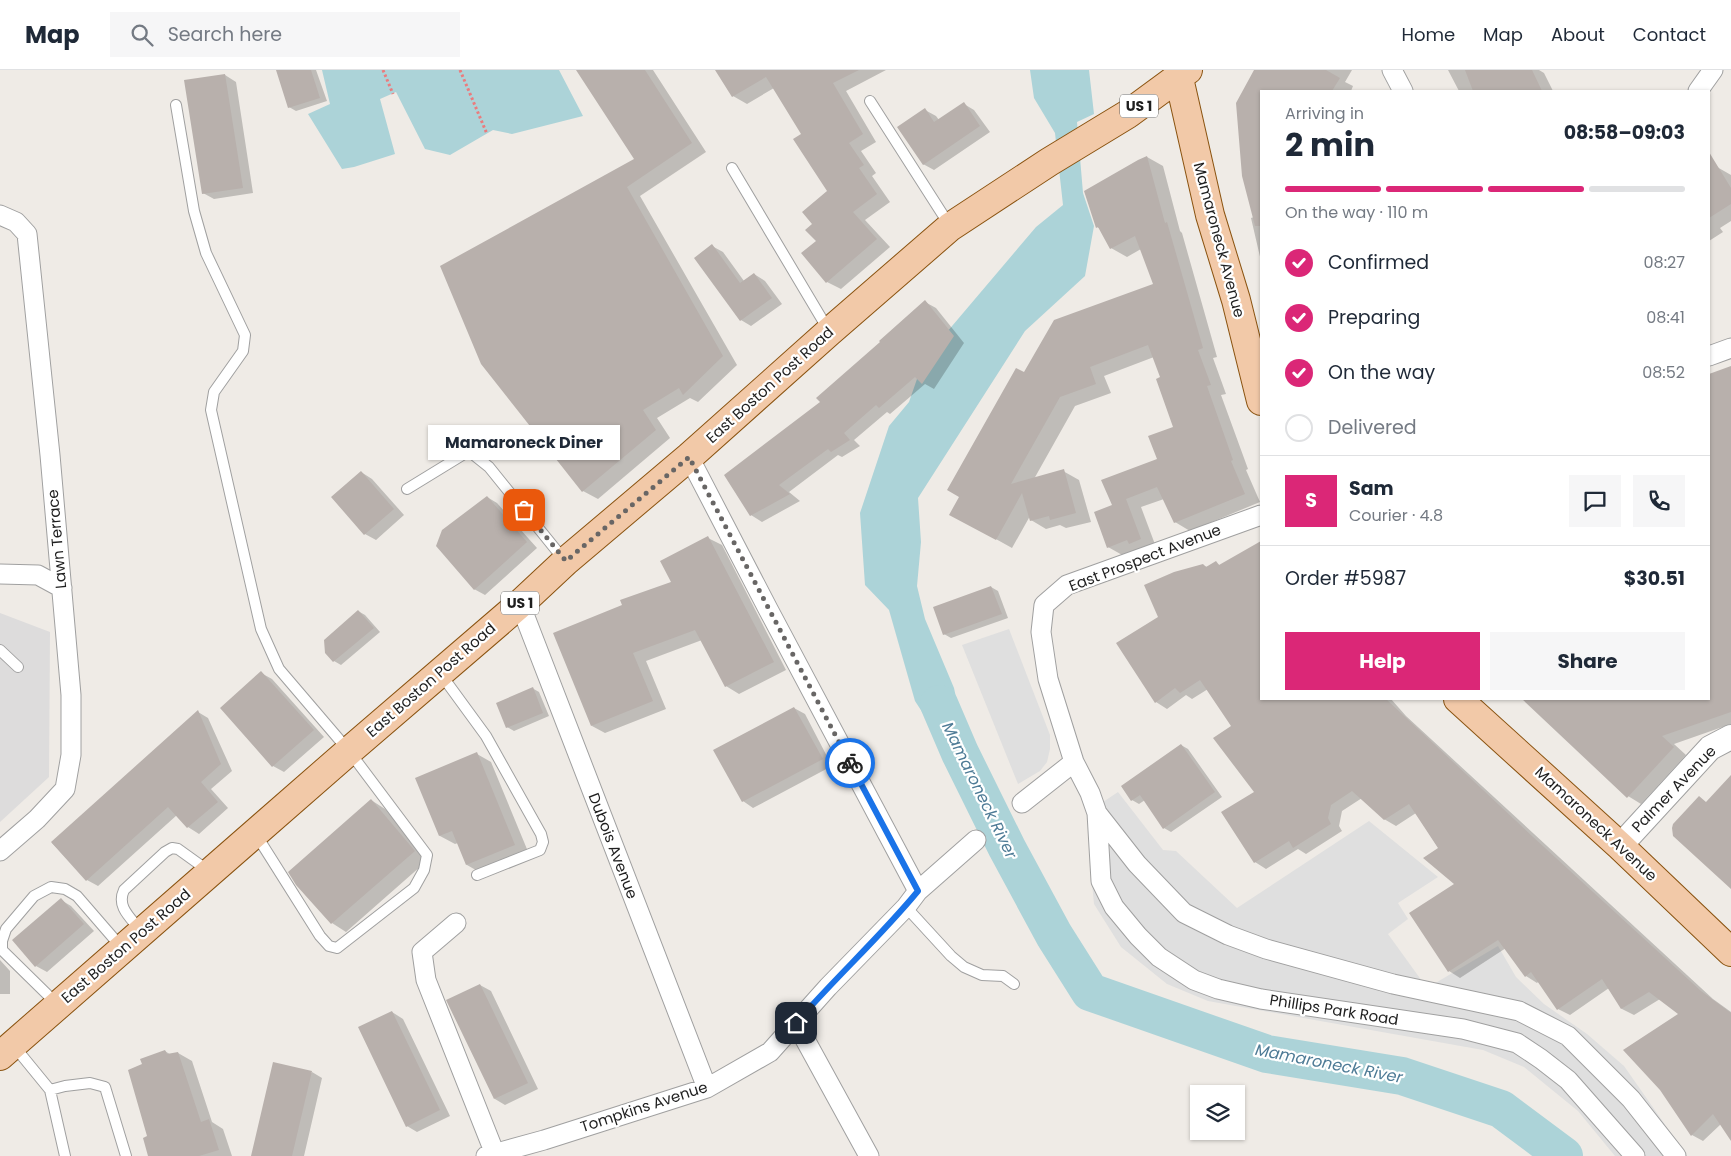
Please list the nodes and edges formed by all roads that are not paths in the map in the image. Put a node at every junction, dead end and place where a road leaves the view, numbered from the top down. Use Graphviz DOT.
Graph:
graph roads {
  1 [pos="1392,70"];
  2 [pos="1712,70"];
  3 [pos="1180,72"];
  4 [pos="1402,90"];
  5 [pos="1699,90"];
  6 [pos="870,101"];
  7 [pos="176,105"];
  8 [pos="732,168"];
  9 [pos="0,215"];
  10 [pos="950,227"];
  11 [pos="829,332"];
  12 [pos="1731,348"];
  13 [pos="1710,356"];
  14 [pos="1260,397"];
  15 [pos="689,457"];
  16 [pos="407,489"];
  17 [pos="1260,515"];
  18 [pos="566,561"];
  19 [pos="0,574"];
  20 [pos="62,588"];
  21 [pos="520,604"];
  22 [pos="0,650"];
  23 [pos="18,667"];
  24 [pos="440,672"];
  25 [pos="1459,700"];
  26 [pos="1731,737"];
  27 [pos="349,751"];
  28 [pos="1074,762"];
  29 [pos="1022,803"];
  30 [pos="1097,813"];
  31 [pos="255,833"];
  32 [pos="976,840"];
  33 [pos="1620,846"];
  34 [pos="0,851"];
  35 [pos="210,872"];
  36 [pos="477,875"];
  37 [pos="918,891"];
  38 [pos="906,907"];
  39 [pos="456,923"];
  40 [pos="132,940"];
  41 [pos="1731,952"];
  42 [pos="1014,984"];
  43 [pos="58,1006"];
  44 [pos="796,1023"];
  45 [pos="6,1051"];
  46 [pos="707,1088"];
  47 [pos="50,1090"];
  48 [pos="490,1155"];
  49 [pos="65,1156"];
  50 [pos="126,1156"];
  51 [pos="869,1156"];
  52 [pos="1635,1156"];
  53 [pos="1676,1156"];
  1 -- 4 [label="street"];
  2 -- 5 [label="street"];
  3 -- 10 [label="main road, East Boston Post Road / US 1"];
  3 -- 14 [label="main road, Mamaroneck Avenue"];
  6 -- 10 [label="lane"];
  7 -- 27 [label="lane"];
  8 -- 11 [label="lane"];
  9 -- 20 [label="street, Lawn Terrace"];
  10 -- 11 [label="main road, East Boston Post Road / US 1"];
  11 -- 15 [label="main road, East Boston Post Road / US 1"];
  12 -- 13 [label="street"];
  15 -- 18 [label="main road, East Boston Post Road / US 1"];
  15 -- 37 [label="street"];
  16 -- 18 [label="lane"];
  17 -- 28 [label="street, East Prospect Avenue"];
  18 -- 21 [label="main road, East Boston Post Road / US 1"];
  19 -- 20 [label="street"];
  20 -- 34 [label="street, Lawn Terrace"];
  21 -- 24 [label="main road, East Boston Post Road / US 1"];
  21 -- 46 [label="street, Dubois Avenue"];
  22 -- 23 [label="lane"];
  24 -- 27 [label="main road, East Boston Post Road / US 1"];
  24 -- 36 [label="lane"];
  25 -- 33 [label="main road, Mamaroneck Avenue"];
  26 -- 33 [label="street, Palmer Avenue"];
  27 -- 31 [label="main road, East Boston Post Road / US 1"];
  27 -- 31 [label="lane"];
  28 -- 29 [label="street"];
  28 -- 30 [label="street, Phillips Park Road"];
  30 -- 52 [label="street, Phillips Park Road"];
  30 -- 53 [label="street, Phillips Park Road"];
  31 -- 35 [label="main road, East Boston Post Road / US 1"];
  32 -- 37 [label="street, Tompkins Avenue"];
  33 -- 41 [label="main road, Mamaroneck Avenue"];
  35 -- 40 [label="main road, East Boston Post Road / US 1"];
  35 -- 40 [label="lane"];
  37 -- 38 [label="street, Tompkins Avenue"];
  38 -- 42 [label="lane"];
  38 -- 44 [label="street, Tompkins Avenue"];
  39 -- 48 [label="street"];
  40 -- 43 [label="main road, East Boston Post Road / US 1"];
  40 -- 43 [label="lane"];
  43 -- 45 [label="main road, East Boston Post Road / US 1"];
  44 -- 46 [label="street, Tompkins Avenue"];
  44 -- 51 [label="street"];
  45 -- 47 [label="lane"];
  46 -- 48 [label="street, Tompkins Avenue"];
  47 -- 49 [label="lane"];
  47 -- 50 [label="lane"];
}
